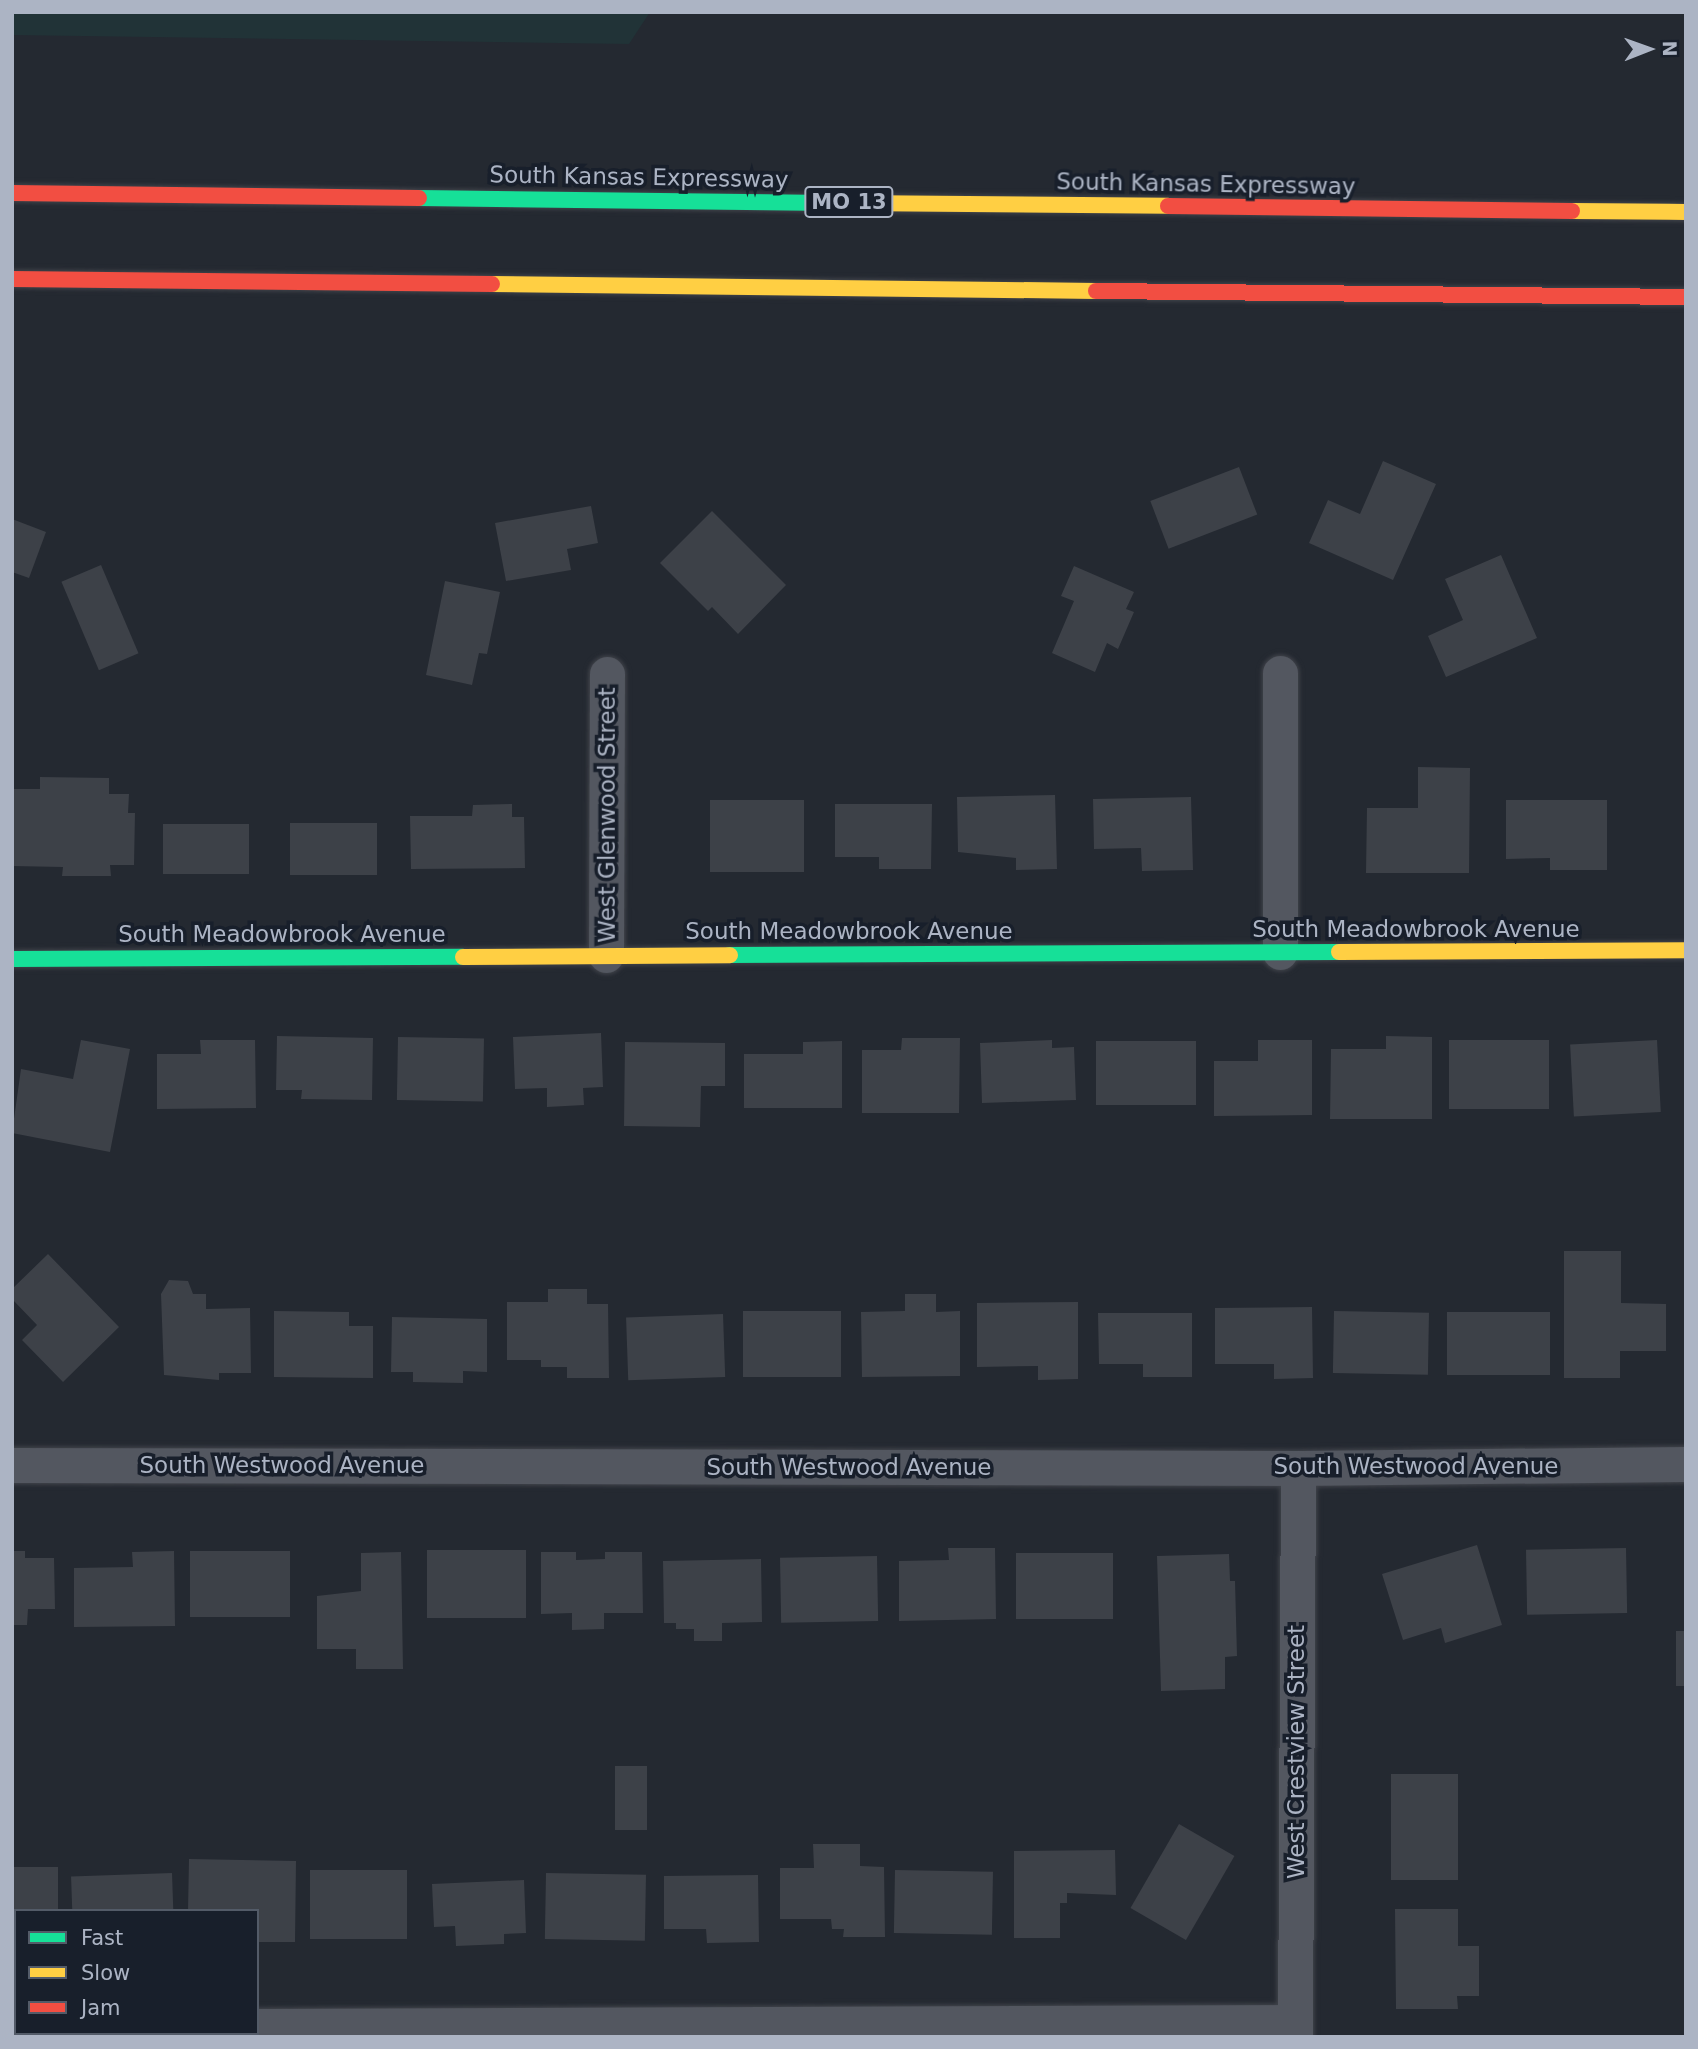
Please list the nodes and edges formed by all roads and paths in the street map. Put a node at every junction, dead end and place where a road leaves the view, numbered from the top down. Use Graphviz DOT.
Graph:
graph roads {
  1 [pos="12,193"];
  2 [pos="1686,212"];
  3 [pos="12,279"];
  4 [pos="1686,297"];
  5 [pos="1280,673"];
  6 [pos="607,674"];
  7 [pos="1686,950"];
  8 [pos="1280,952"];
  9 [pos="606,955"];
  10 [pos="12,958"];
  11 [pos="1686,1464"];
  12 [pos="12,1465"];
  13 [pos="1298,1468"];
  14 [pos="259,2026"];
  15 [pos="1295,2029"];
  1 -- 2 [label="main road, South Kansas Expressway / MO 13"];
  3 -- 4 [label="main road"];
  5 -- 8 [label="street"];
  6 -- 9 [label="street, West Glenwood Street"];
  7 -- 8 [label="main road, South Meadowbrook Avenue"];
  8 -- 9 [label="main road, South Meadowbrook Avenue"];
  9 -- 10 [label="main road, South Meadowbrook Avenue"];
  11 -- 13 [label="street, South Westwood Avenue"];
  12 -- 13 [label="street, South Westwood Avenue"];
  13 -- 15 [label="street, West Crestview Street"];
  14 -- 15 [label="street"];
}
